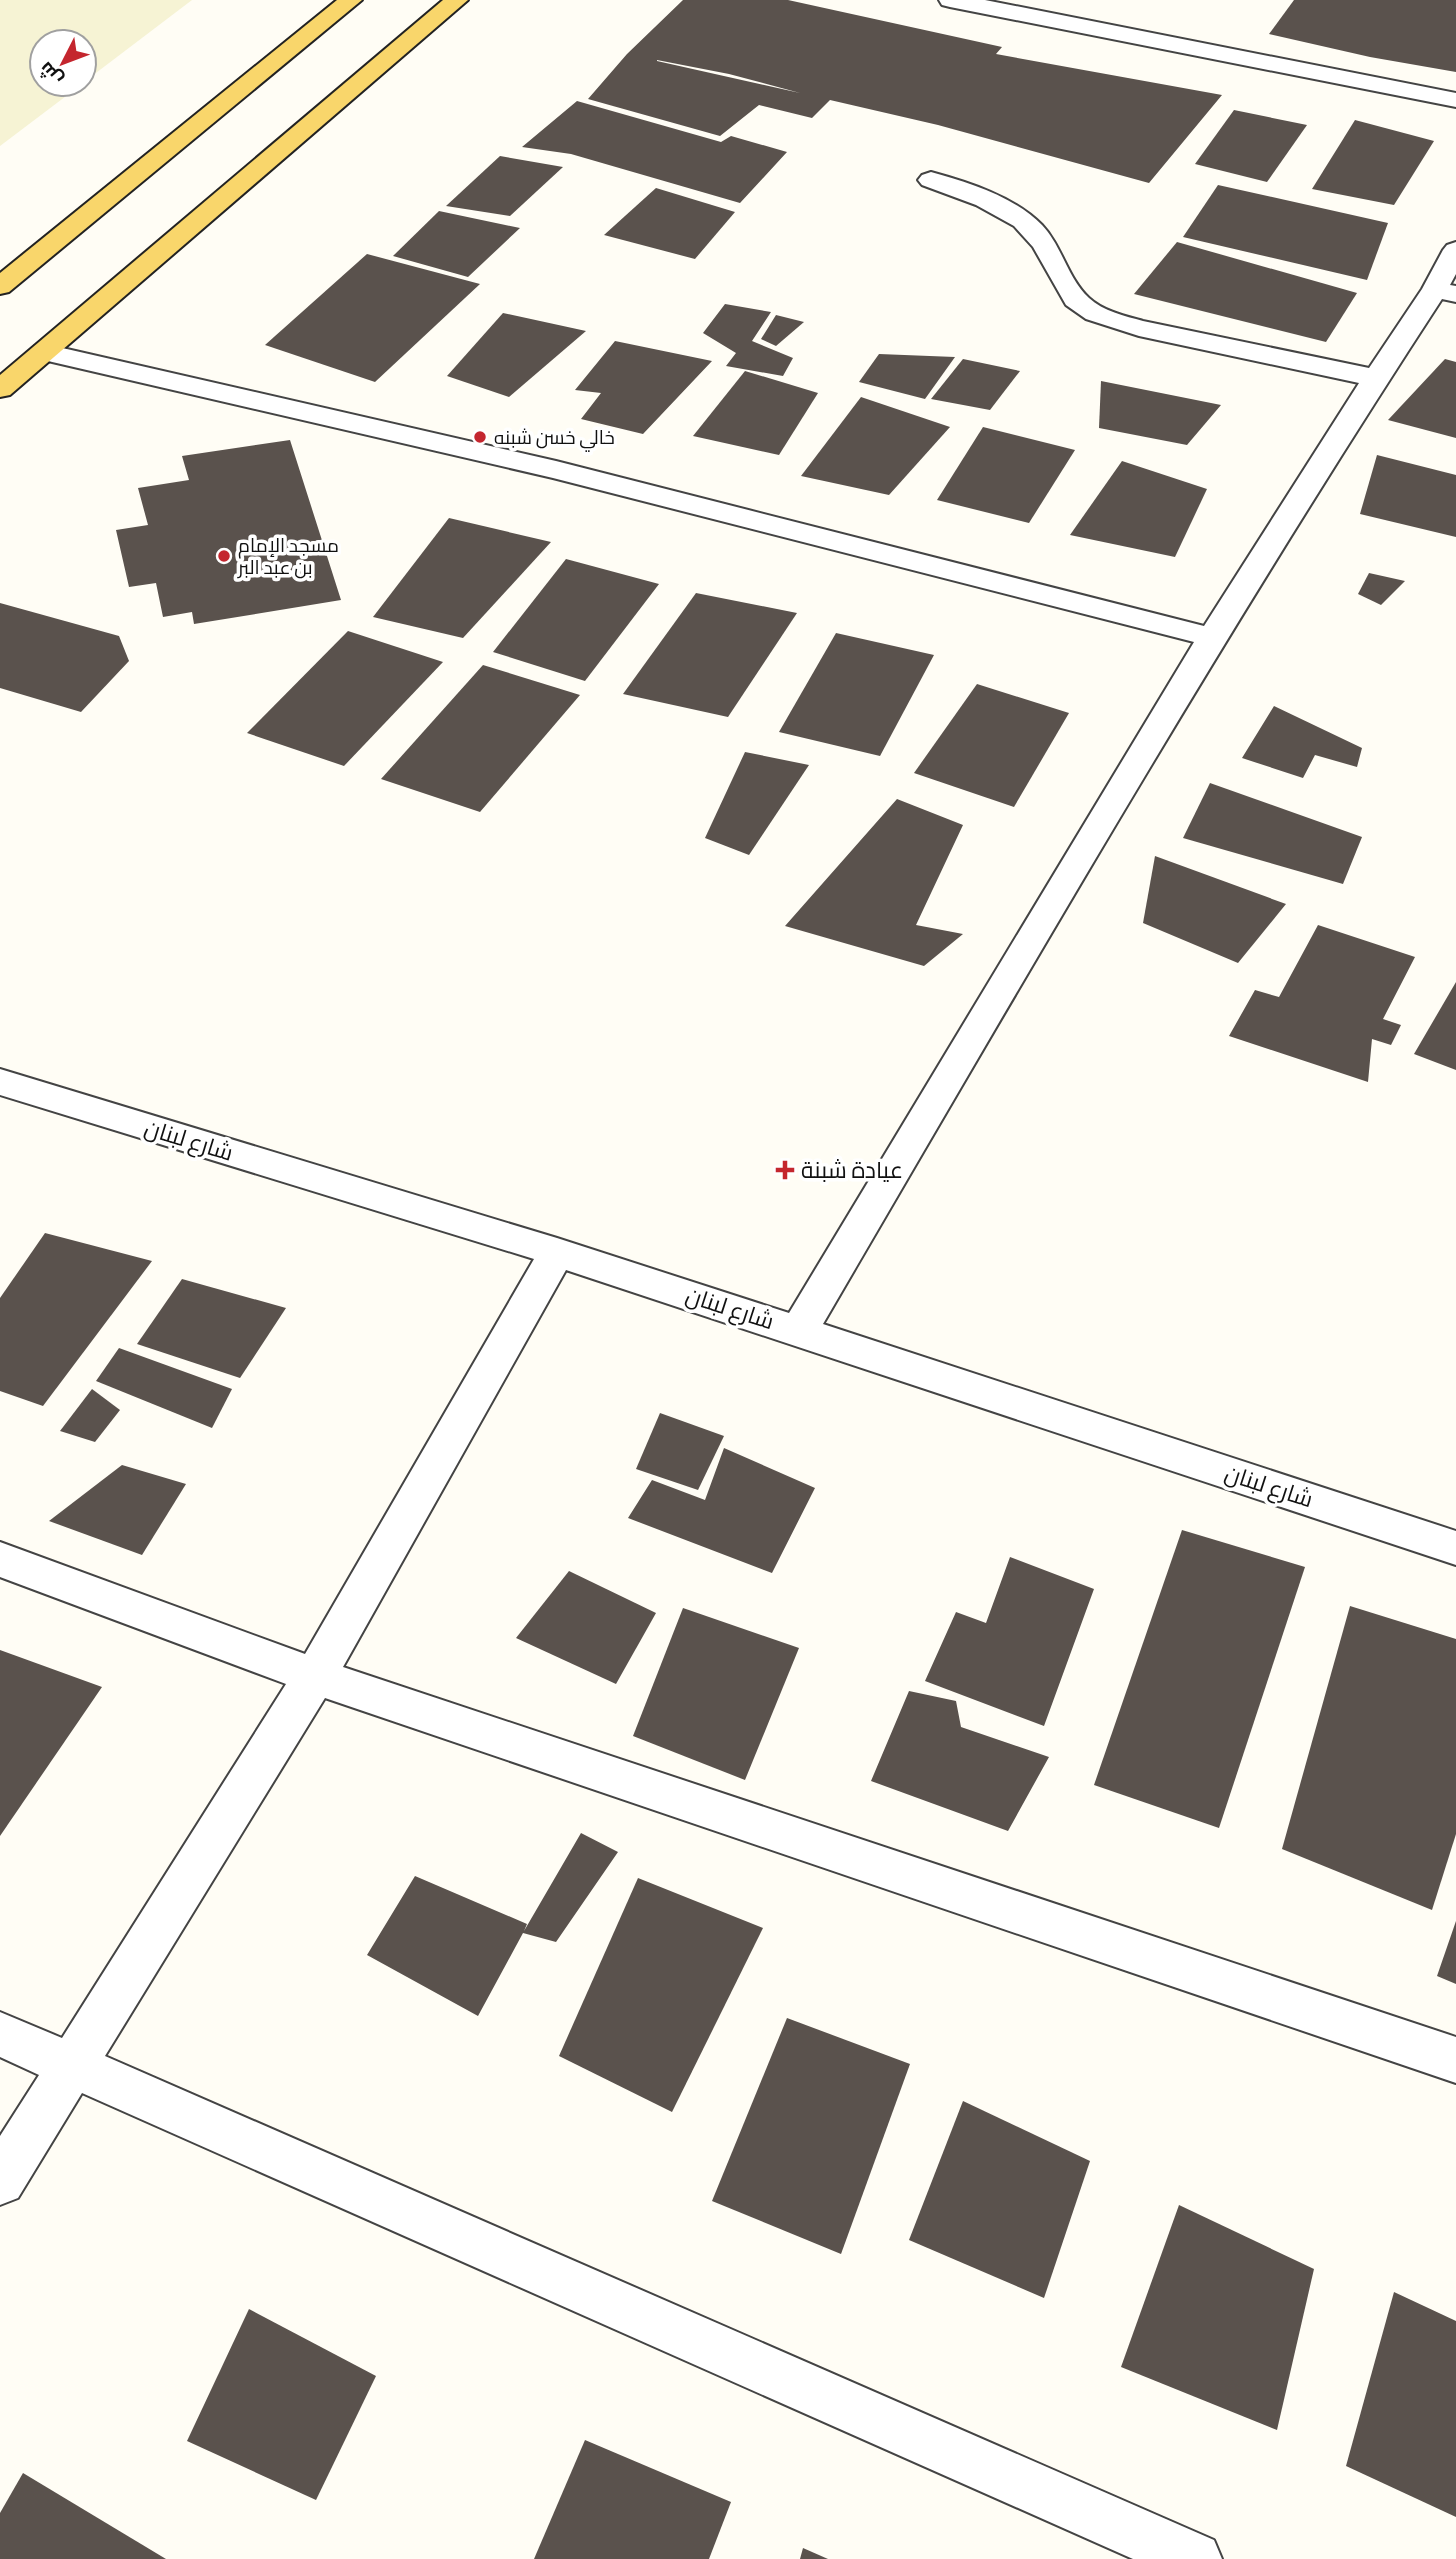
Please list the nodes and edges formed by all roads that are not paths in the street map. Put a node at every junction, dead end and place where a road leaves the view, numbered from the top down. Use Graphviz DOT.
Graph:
graph roads {
  1 [pos="351,0"];
  2 [pos="457,0"];
  3 [pos="950,0"];
  4 [pos="1456,100"];
  5 [pos="931,180"];
  6 [pos="1456,250"];
  7 [pos="0,286"];
  8 [pos="1445,291"];
  9 [pos="45,352"];
  10 [pos="1375,378"];
  11 [pos="0,389"];
  12 [pos="1211,637"];
  13 [pos="0,1082"];
  14 [pos="557,1252"];
  15 [pos="799,1331"];
  16 [pos="1456,1548"];
  17 [pos="0,1559"];
  18 [pos="315,1676"];
  19 [pos="0,2034"];
  20 [pos="1456,2060"];
  21 [pos="72,2065"];
  22 [pos="0,2181"];
  23 [pos="1195,2559"];
  1 -- 7 [label="main road"];
  2 -- 9 [label="main road"];
  3 -- 4 [label="street"];
  5 -- 10 [label="street"];
  6 -- 8 [label="street"];
  8 -- 10 [label="street"];
  9 -- 11 [label="main road"];
  9 -- 12 [label="street"];
  10 -- 12 [label="street"];
  12 -- 15 [label="street"];
  13 -- 14 [label="street, شارع لبنان"];
  14 -- 15 [label="street, شارع لبنان"];
  14 -- 18 [label="street"];
  15 -- 16 [label="street, شارع لبنان"];
  17 -- 18 [label="street"];
  18 -- 20 [label="street"];
  18 -- 21 [label="street"];
  19 -- 21 [label="street"];
  21 -- 22 [label="street"];
  21 -- 23 [label="street"];
}
